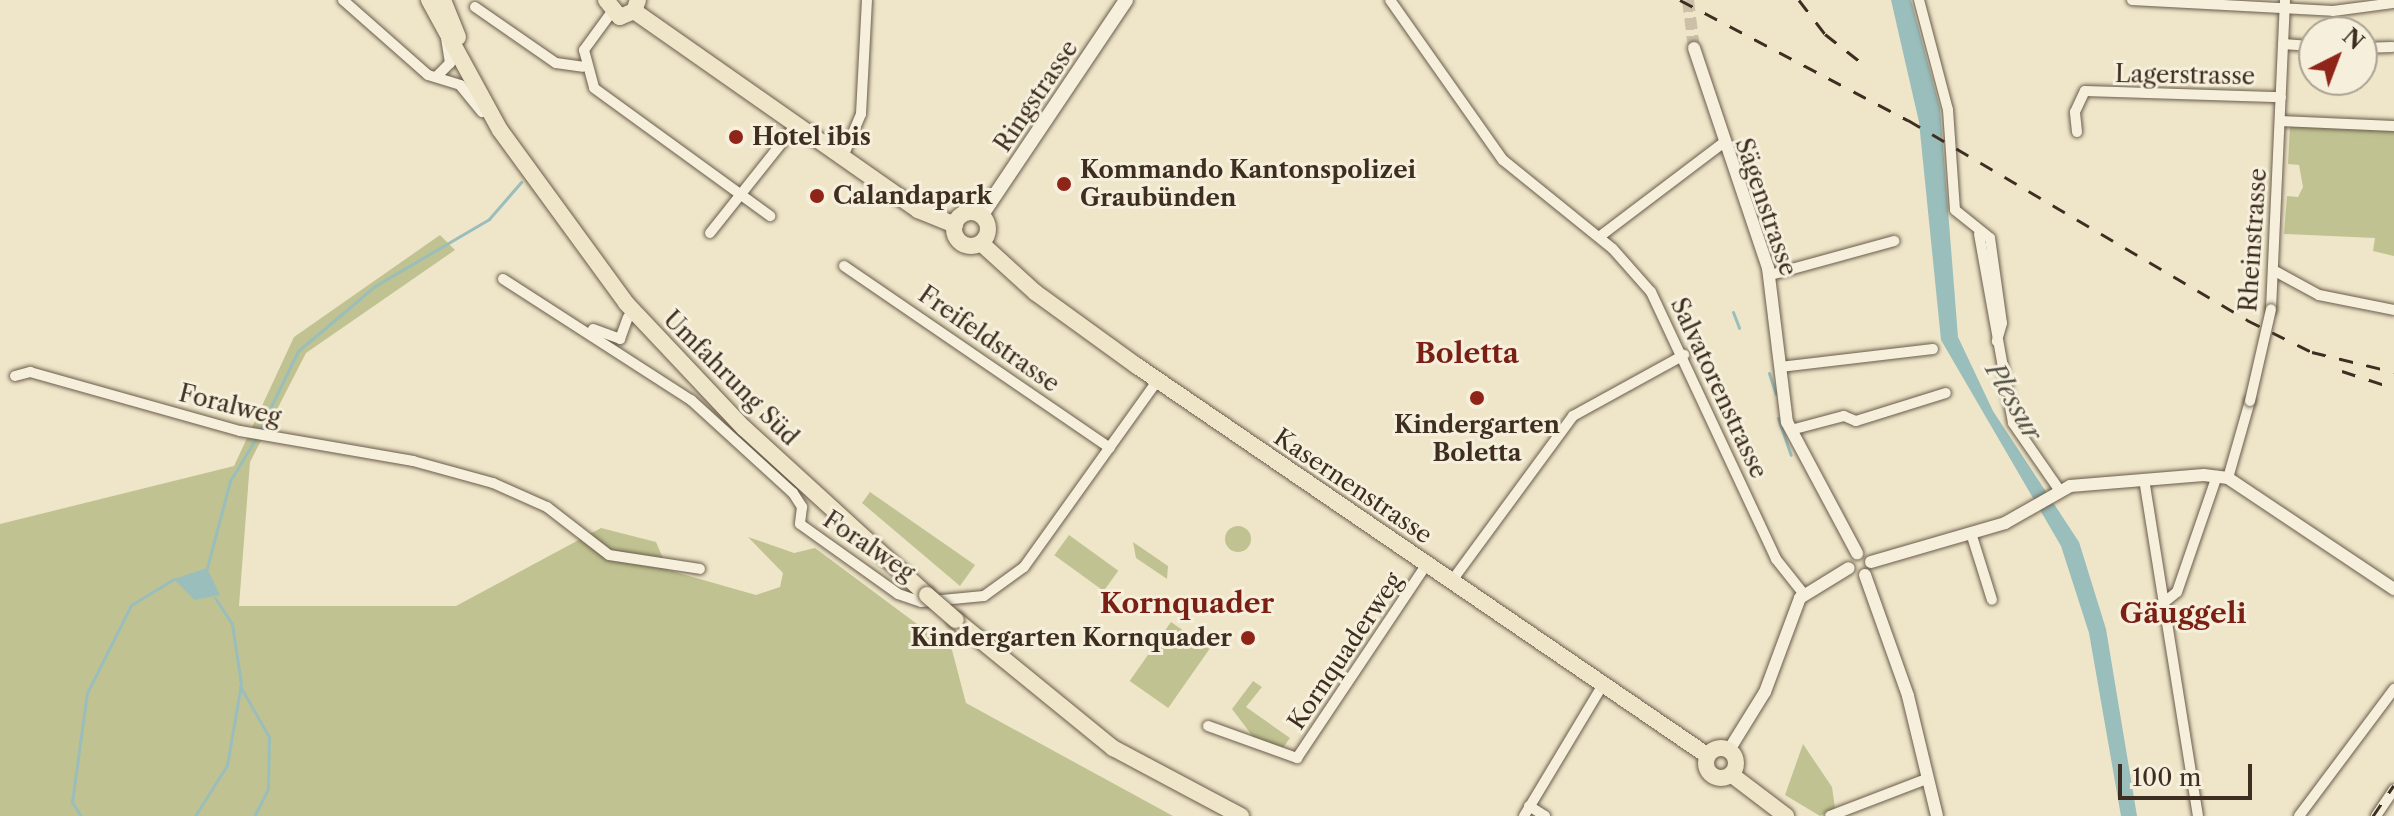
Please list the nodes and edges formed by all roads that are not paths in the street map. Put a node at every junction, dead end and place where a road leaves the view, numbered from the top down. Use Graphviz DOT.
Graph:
graph roads {
  1 [pos="343,0"];
  2 [pos="429,0"];
  3 [pos="443,0"];
  4 [pos="867,0"];
  5 [pos="1126,0"];
  6 [pos="1390,0"];
  7 [pos="1919,0"];
  8 [pos="2132,0"];
  9 [pos="2394,3"];
  10 [pos="2285,4"];
  11 [pos="2361,4"];
  12 [pos="608,6"];
  13 [pos="636,6"];
  14 [pos="475,7"];
  15 [pos="445,35"];
  16 [pos="2283,44"];
  17 [pos="2298,45"];
  18 [pos="2378,47"];
  19 [pos="2392,47"];
  20 [pos="1694,48"];
  21 [pos="583,67"];
  22 [pos="436,77"];
  23 [pos="2281,97"];
  24 [pos="2280,121"];
  25 [pos="795,126"];
  26 [pos="2394,126"];
  27 [pos="500,130"];
  28 [pos="2077,132"];
  29 [pos="1722,144"];
  30 [pos="842,159"];
  31 [pos="529,169"];
  32 [pos="743,194"];
  33 [pos="770,216"];
  34 [pos="981,216"];
  35 [pos="955,225"];
  36 [pos="710,233"];
  37 [pos="1979,234"];
  38 [pos="1599,237"];
  39 [pos="1894,241"];
  40 [pos="981,243"];
  41 [pos="844,266"];
  42 [pos="2273,270"];
  43 [pos="1770,275"];
  44 [pos="503,279"];
  45 [pos="2394,310"];
  46 [pos="628,317"];
  47 [pos="585,329"];
  48 [pos="1997,341"];
  49 [pos="1933,349"];
  50 [pos="1684,355"];
  51 [pos="1780,367"];
  52 [pos="15,376"];
  53 [pos="1158,380"];
  54 [pos="1946,393"];
  55 [pos="1791,430"];
  56 [pos="1110,448"];
  57 [pos="2222,477"];
  58 [pos="2144,479"];
  59 [pos="2058,492"];
  60 [pos="1971,533"];
  61 [pos="1857,553"];
  62 [pos="1871,562"];
  63 [pos="1426,565"];
  64 [pos="1849,568"];
  65 [pos="700,569"];
  66 [pos="1865,575"];
  67 [pos="1451,582"];
  68 [pos="2394,589"];
  69 [pos="1803,593"];
  70 [pos="1992,600"];
  71 [pos="2162,604"];
  72 [pos="1601,688"];
  73 [pos="2394,689"];
  74 [pos="1208,726"];
  75 [pos="1729,750"];
  76 [pos="1708,756"];
  77 [pos="1732,775"];
  78 [pos="1924,780"];
  79 [pos="2394,789"];
  80 [pos="1527,811"];
  81 [pos="2385,811"];
  82 [pos="1241,816"];
  83 [pos="1545,816"];
  84 [pos="1786,816"];
  85 [pos="1830,816"];
  86 [pos="1937,816"];
  87 [pos="2198,816"];
  88 [pos="2299,816"];
  89 [pos="2376,816"];
  1 -- 22 [label="street"];
  2 -- 15 [label="main road, Umfahrung Süd"];
  3 -- 31 [label="main road, Umfahrung Süd"];
  4 -- 30 [label="street"];
  5 -- 34 [label="main road, Ringstrasse"];
  6 -- 38 [label="street, Salvatorenstrasse"];
  7 -- 48 [label="street"];
  8 -- 10 [label="street"];
  9 -- 11 [label="street"];
  10 -- 11 [label="street"];
  10 -- 16 [label="street, Rheinstrasse"];
  12 -- 13 [label="main road"];
  12 -- 21 [label="street"];
  13 -- 25 [label="main road"];
  14 -- 21 [label="street"];
  15 -- 22 [label="street"];
  15 -- 27 [label="main road, Umfahrung Süd"];
  16 -- 17 [label="street"];
  16 -- 23 [label="street, Rheinstrasse"];
  18 -- 19 [label="street"];
  20 -- 29 [label="street, Sägenstrasse"];
  21 -- 32 [label="street"];
  22 -- 27 [label="street"];
  23 -- 24 [label="street, Rheinstrasse"];
  23 -- 28 [label="street, Lagerstrasse"];
  24 -- 26 [label="street"];
  24 -- 42 [label="street, Rheinstrasse"];
  25 -- 30 [label="main road"];
  25 -- 32 [label="street"];
  27 -- 31 [label="main road, Umfahrung Süd"];
  29 -- 38 [label="street"];
  29 -- 43 [label="street, Sägenstrasse"];
  30 -- 35 [label="main road"];
  31 -- 82 [label="main road, Umfahrung Süd, bridge"];
  32 -- 33 [label="street"];
  32 -- 36 [label="street"];
  34 -- 35 [label="main road"];
  34 -- 40 [label="main road"];
  35 -- 40 [label="main road"];
  37 -- 48 [label="street"];
  38 -- 50 [label="street, Salvatorenstrasse"];
  39 -- 43 [label="street"];
  40 -- 53 [label="main road, Kasernenstrasse"];
  41 -- 56 [label="street, Freifeldstrasse"];
  42 -- 45 [label="street"];
  42 -- 57 [label="street, Rheinstrasse, bridge"];
  43 -- 51 [label="street, Sägenstrasse"];
  44 -- 47 [label="street, Foralweg"];
  46 -- 47 [label="street"];
  47 -- 56 [label="street, Foralweg"];
  48 -- 59 [label="street"];
  49 -- 51 [label="street"];
  50 -- 67 [label="street"];
  50 -- 69 [label="street, Salvatorenstrasse"];
  51 -- 55 [label="street, Sägenstrasse"];
  52 -- 65 [label="street, Foralweg"];
  53 -- 56 [label="street, Foralweg"];
  53 -- 63 [label="main road, Kasernenstrasse"];
  54 -- 55 [label="street"];
  55 -- 61 [label="street, Sägenstrasse"];
  57 -- 58 [label="street"];
  57 -- 68 [label="street"];
  57 -- 71 [label="street, Rheinstrasse"];
  58 -- 59 [label="street"];
  58 -- 71 [label="street"];
  59 -- 60 [label="street"];
  60 -- 62 [label="street"];
  60 -- 70 [label="street"];
  61 -- 62 [label="street"];
  61 -- 64 [label="street"];
  62 -- 66 [label="street"];
  63 -- 67 [label="main road, Kasernenstrasse"];
  63 -- 74 [label="street, Kornquaderweg"];
  64 -- 66 [label="street"];
  64 -- 69 [label="street"];
  66 -- 78 [label="street"];
  67 -- 72 [label="main road, Kasernenstrasse"];
  69 -- 75 [label="street"];
  71 -- 87 [label="street"];
  72 -- 76 [label="main road, Kasernenstrasse"];
  72 -- 80 [label="street"];
  73 -- 88 [label="street"];
  75 -- 76 [label="main road"];
  75 -- 77 [label="main road"];
  76 -- 77 [label="main road, Kasernenstrasse"];
  77 -- 84 [label="main road"];
  78 -- 85 [label="street"];
  78 -- 86 [label="street"];
  79 -- 81 [label="street"];
  80 -- 83 [label="street"];
  81 -- 89 [label="street"];
}
